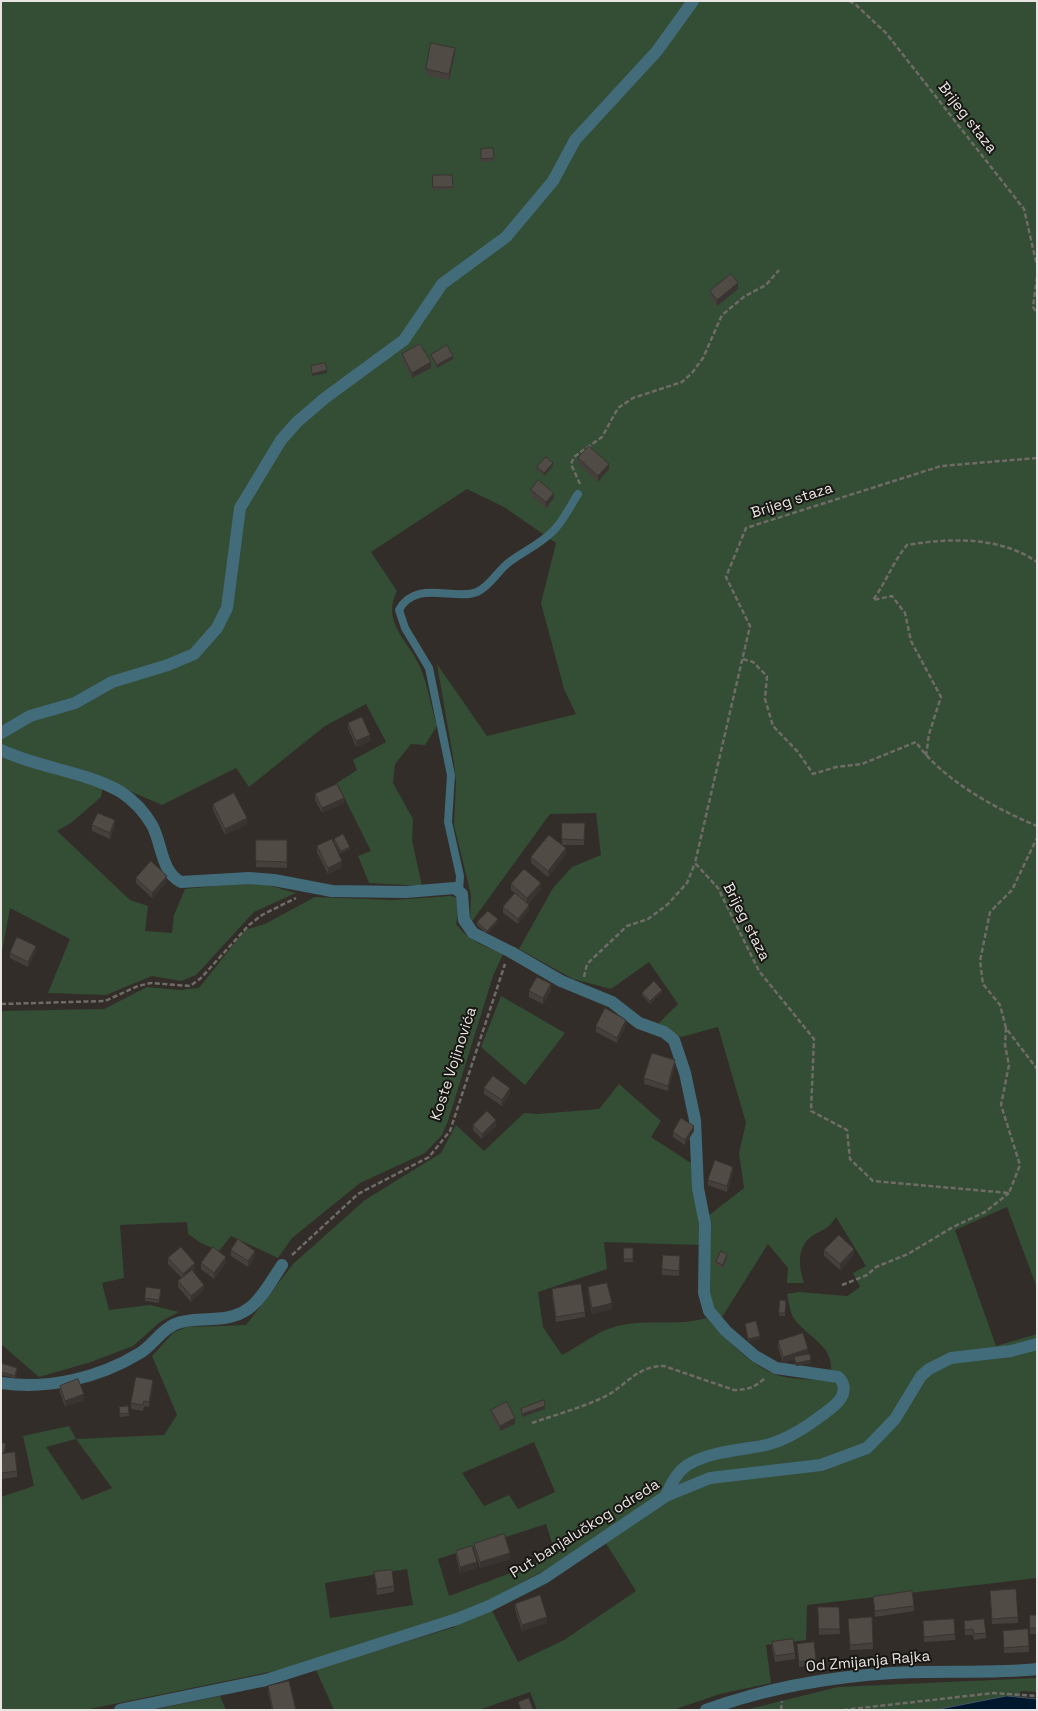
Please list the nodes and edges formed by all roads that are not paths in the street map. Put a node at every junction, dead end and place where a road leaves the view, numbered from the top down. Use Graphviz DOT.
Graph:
graph roads {
  1 [pos="693,1"];
  2 [pos="578,494"];
  3 [pos="1,733"];
  4 [pos="1,750"];
  5 [pos="459,890"];
  6 [pos="282,1265"];
  7 [pos="1037,1344"];
  8 [pos="1,1383"];
  9 [pos="666,1496"];
  10 [pos="1037,1669"];
  11 [pos="120,1710"];
  12 [pos="706,1710"];
  1 -- 3 [label="street"];
  2 -- 5 [label="lane"];
  4 -- 5 [label="street"];
  5 -- 9 [label="street"];
  6 -- 8 [label="street"];
  7 -- 9 [label="street, Put banjalučkog odreda"];
  9 -- 11 [label="street, Put banjalučkog odreda"];
  10 -- 12 [label="street, Od Zmijanja Rajka"];
}
